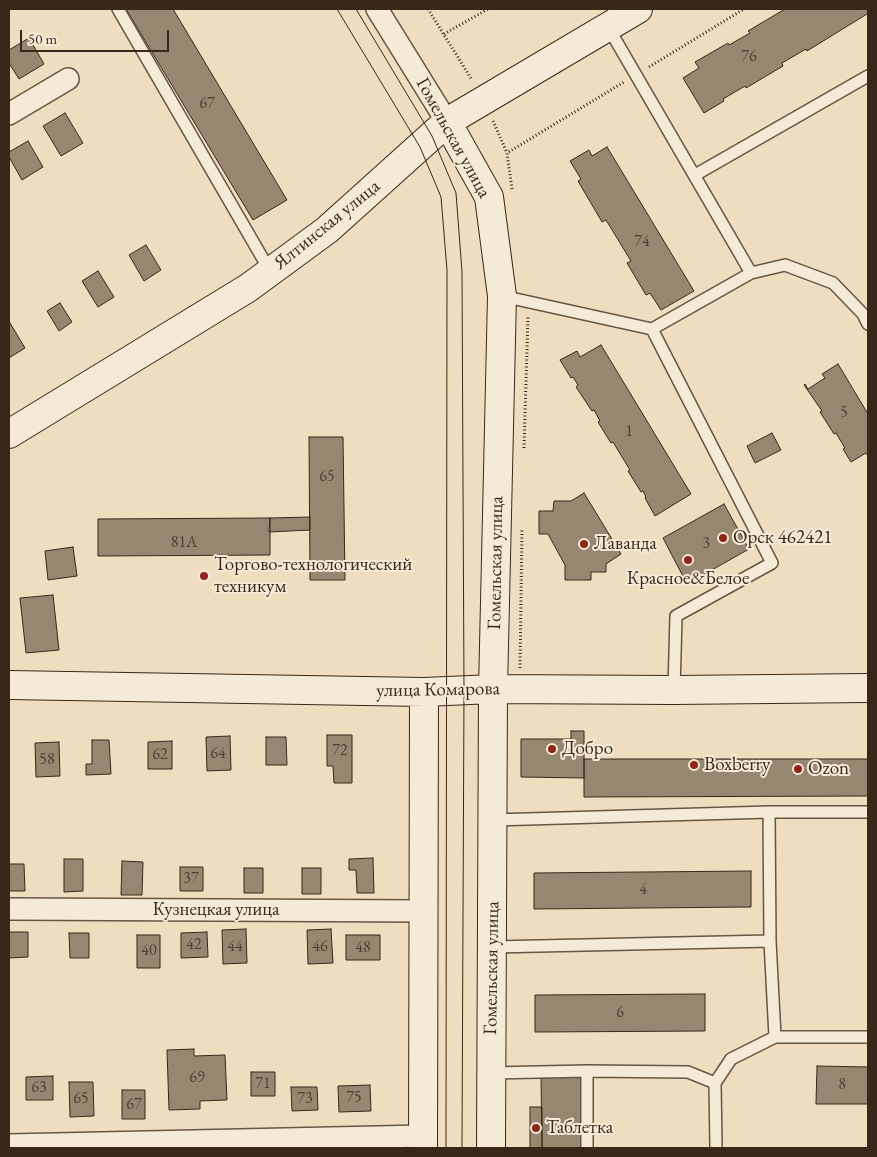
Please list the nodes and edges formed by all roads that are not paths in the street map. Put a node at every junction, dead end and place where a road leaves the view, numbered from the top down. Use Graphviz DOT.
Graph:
graph roads {
  1 [pos="118,9"];
  2 [pos="378,9"];
  3 [pos="638,9"];
  4 [pos="608,27"];
  5 [pos="868,76"];
  6 [pos="68,79"];
  7 [pos="9,114"];
  8 [pos="447,122"];
  9 [pos="695,175"];
  10 [pos="270,271"];
  11 [pos="751,273"];
  12 [pos="502,296"];
  13 [pos="868,324"];
  14 [pos="652,329"];
  15 [pos="9,434"];
  16 [pos="9,685"];
  17 [pos="868,688"];
  18 [pos="493,689"];
  19 [pos="674,690"];
  20 [pos="424,692"];
  21 [pos="769,812"];
  22 [pos="868,812"];
  23 [pos="494,820"];
  24 [pos="9,909"];
  25 [pos="424,911"];
  26 [pos="770,941"];
  27 [pos="492,947"];
  28 [pos="775,1037"];
  29 [pos="868,1037"];
  30 [pos="587,1071"];
  31 [pos="491,1073"];
  32 [pos="715,1083"];
  33 [pos="423,1142"];
  34 [pos="9,1144"];
  35 [pos="491,1148"];
  36 [pos="587,1148"];
  37 [pos="716,1148"];
  1 -- 10 [label="lane"];
  2 -- 8 [label="street, Гомельская улица"];
  3 -- 4 [label="main road, Ялтинская улица"];
  4 -- 8 [label="main road, Ялтинская улица"];
  4 -- 9 [label="lane"];
  5 -- 9 [label="lane"];
  6 -- 7 [label="street"];
  8 -- 10 [label="main road, Ялтинская улица"];
  8 -- 12 [label="main road, Гомельская улица"];
  9 -- 11 [label="lane"];
  10 -- 15 [label="main road, Ялтинская улица"];
  11 -- 13 [label="lane"];
  11 -- 14 [label="lane"];
  12 -- 14 [label="lane"];
  12 -- 18 [label="main road, Гомельская улица"];
  14 -- 19 [label="lane"];
  16 -- 20 [label="main road, улица Комарова"];
  17 -- 19 [label="main road, улица Комарова"];
  18 -- 19 [label="main road, улица Комарова"];
  18 -- 20 [label="main road, улица Комарова"];
  18 -- 23 [label="main road, Гомельская улица"];
  20 -- 25 [label="main road"];
  21 -- 22 [label="lane"];
  21 -- 23 [label="lane"];
  21 -- 26 [label="lane"];
  23 -- 27 [label="main road, Гомельская улица"];
  24 -- 25 [label="street, Кузнецкая улица"];
  25 -- 33 [label="main road"];
  26 -- 27 [label="lane"];
  26 -- 28 [label="lane"];
  27 -- 31 [label="main road, Гомельская улица"];
  28 -- 29 [label="lane"];
  28 -- 32 [label="lane"];
  30 -- 31 [label="lane"];
  30 -- 32 [label="lane"];
  30 -- 36 [label="lane"];
  31 -- 35 [label="main road, Гомельская улица"];
  32 -- 37 [label="lane"];
  33 -- 34 [label="street"];
}
